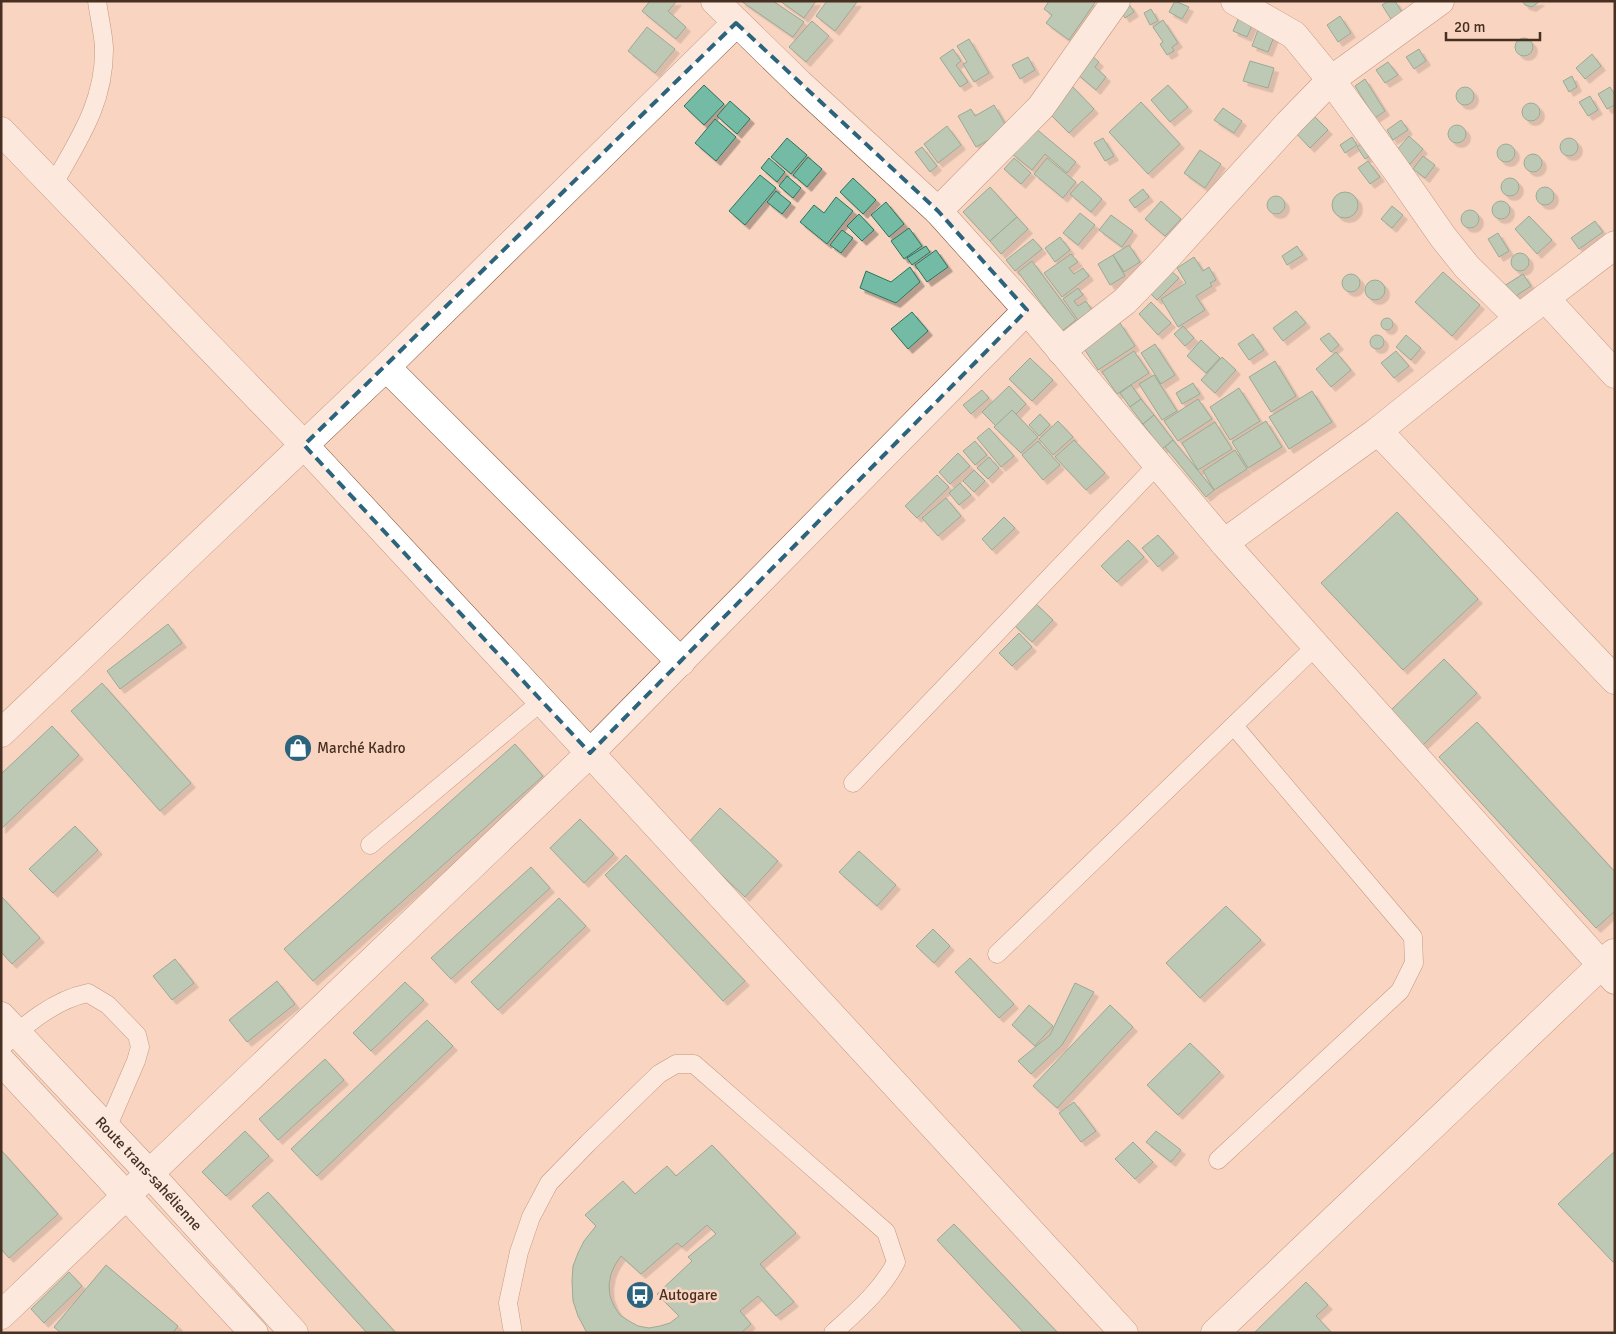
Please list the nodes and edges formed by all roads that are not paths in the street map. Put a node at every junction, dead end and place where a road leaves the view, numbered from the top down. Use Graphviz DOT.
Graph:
graph roads {
  1 [pos="97,1"];
  2 [pos="715,1"];
  3 [pos="1116,1"];
  4 [pos="1235,1"];
  5 [pos="1440,1"];
  6 [pos="736,23"];
  7 [pos="1331,80"];
  8 [pos="1,131"];
  9 [pos="53,185"];
  10 [pos="938,211"];
  11 [pos="1615,245"];
  12 [pos="1545,298"];
  13 [pos="1027,310"];
  14 [pos="1519,318"];
  15 [pos="1061,351"];
  16 [pos="386,367"];
  17 [pos="1615,374"];
  18 [pos="1378,431"];
  19 [pos="304,445"];
  20 [pos="1158,464"];
  21 [pos="1224,543"];
  22 [pos="1316,646"];
  23 [pos="681,662"];
  24 [pos="1615,680"];
  25 [pos="542,702"];
  26 [pos="1234,726"];
  27 [pos="1,733"];
  28 [pos="590,753"];
  29 [pos="853,783"];
  30 [pos="370,845"];
  31 [pos="997,954"];
  32 [pos="1610,965"];
  33 [pos="6,1032"];
  34 [pos="1,1061"];
  35 [pos="107,1128"];
  36 [pos="1218,1160"];
  37 [pos="150,1174"];
  38 [pos="128,1196"];
  39 [pos="1,1316"];
  40 [pos="254,1333"];
  41 [pos="294,1333"];
  42 [pos="512,1333"];
  43 [pos="833,1333"];
  44 [pos="1124,1333"];
  45 [pos="1215,1333"];
  1 -- 9 [label="lane"];
  2 -- 6 [label="main road"];
  3 -- 10 [label="main road"];
  4 -- 7 [label="main road"];
  5 -- 7 [label="main road"];
  6 -- 10 [label="main road"];
  6 -- 16 [label="main road"];
  7 -- 14 [label="main road"];
  7 -- 15 [label="main road"];
  8 -- 9 [label="main road"];
  9 -- 19 [label="main road"];
  10 -- 13 [label="main road"];
  11 -- 12 [label="main road"];
  12 -- 14 [label="main road"];
  12 -- 17 [label="main road"];
  13 -- 15 [label="main road"];
  13 -- 23 [label="main road"];
  14 -- 18 [label="main road"];
  15 -- 20 [label="main road"];
  16 -- 19 [label="main road"];
  16 -- 23 [label="main road"];
  18 -- 21 [label="main road"];
  18 -- 24 [label="main road"];
  19 -- 25 [label="main road"];
  19 -- 27 [label="main road"];
  20 -- 21 [label="main road"];
  20 -- 29 [label="lane"];
  21 -- 22 [label="main road"];
  22 -- 26 [label="lane"];
  22 -- 32 [label="main road"];
  23 -- 28 [label="main road"];
  25 -- 28 [label="main road"];
  25 -- 30 [label="lane"];
  26 -- 31 [label="lane"];
  26 -- 36 [label="lane"];
  28 -- 37 [label="main road"];
  28 -- 44 [label="main road"];
  32 -- 45 [label="main road"];
  33 -- 35 [label="main road, Route trans-sahélienne"];
  33 -- 35 [label="lane"];
  34 -- 38 [label="main road, Route trans-sahélienne"];
  35 -- 37 [label="main road, Route trans-sahélienne"];
  37 -- 38 [label="main road"];
  37 -- 41 [label="main road, Route trans-sahélienne"];
  38 -- 39 [label="main road"];
  38 -- 40 [label="main road, Route trans-sahélienne"];
  42 -- 43 [label="lane"];
}
